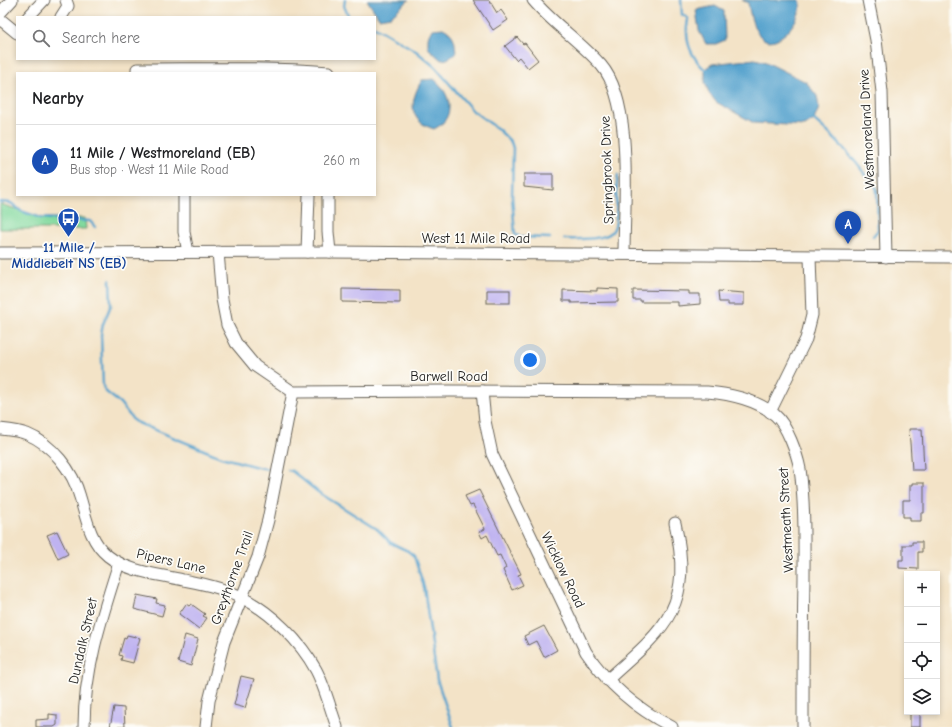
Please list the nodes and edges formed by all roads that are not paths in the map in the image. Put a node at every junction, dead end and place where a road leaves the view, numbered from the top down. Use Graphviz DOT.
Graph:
graph roads {
  1 [pos="12,0"];
  2 [pos="44,0"];
  3 [pos="66,0"];
  4 [pos="533,0"];
  5 [pos="868,0"];
  6 [pos="0,13"];
  7 [pos="29,16"];
  8 [pos="62,16"];
  9 [pos="0,19"];
  10 [pos="16,30"];
  11 [pos="137,72"];
  12 [pos="308,72"];
  13 [pos="329,72"];
  14 [pos="184,196"];
  15 [pos="309,196"];
  16 [pos="328,196"];
  17 [pos="188,252"];
  18 [pos="218,252"];
  19 [pos="307,252"];
  20 [pos="330,252"];
  21 [pos="0,253"];
  22 [pos="624,254"];
  23 [pos="810,257"];
  24 [pos="886,257"];
  25 [pos="952,257"];
  26 [pos="482,391"];
  27 [pos="292,392"];
  28 [pos="770,412"];
  29 [pos="0,428"];
  30 [pos="675,523"];
  31 [pos="119,563"];
  32 [pos="243,598"];
  33 [pos="607,680"];
  34 [pos="84,727"];
  35 [pos="206,727"];
  36 [pos="337,727"];
  37 [pos="672,727"];
  38 [pos="803,727"];
  1 -- 6 [label="street"];
  2 -- 7 [label="street"];
  3 -- 8 [label="street"];
  4 -- 22 [label="street, Springbrook Drive"];
  5 -- 24 [label="street, Westmoreland Drive"];
  9 -- 10 [label="street"];
  11 -- 12 [label="street"];
  12 -- 13 [label="street"];
  14 -- 17 [label="street"];
  15 -- 19 [label="street"];
  16 -- 20 [label="street"];
  17 -- 18 [label="street, West 11 Mile Road"];
  17 -- 21 [label="street, West 11 Mile Road"];
  18 -- 19 [label="street, West 11 Mile Road"];
  18 -- 27 [label="street"];
  19 -- 20 [label="street, West 11 Mile Road"];
  20 -- 22 [label="street, West 11 Mile Road"];
  22 -- 23 [label="street, West 11 Mile Road"];
  23 -- 24 [label="street, West 11 Mile Road"];
  23 -- 28 [label="street"];
  24 -- 25 [label="street, West 11 Mile Road"];
  26 -- 27 [label="street, Barwell Road"];
  26 -- 28 [label="street, Barwell Road"];
  26 -- 33 [label="street, Wicklow Road"];
  27 -- 32 [label="street, Greythorne Trail"];
  28 -- 38 [label="street, Westmeath Street"];
  29 -- 31 [label="street, Pipers Lane"];
  30 -- 33 [label="street"];
  31 -- 32 [label="street, Pipers Lane"];
  31 -- 34 [label="street, Dundalk Street"];
  32 -- 35 [label="street, Greythorne Trail"];
  32 -- 36 [label="street, Pipers Lane"];
  33 -- 37 [label="street, Wicklow Road"];
}
